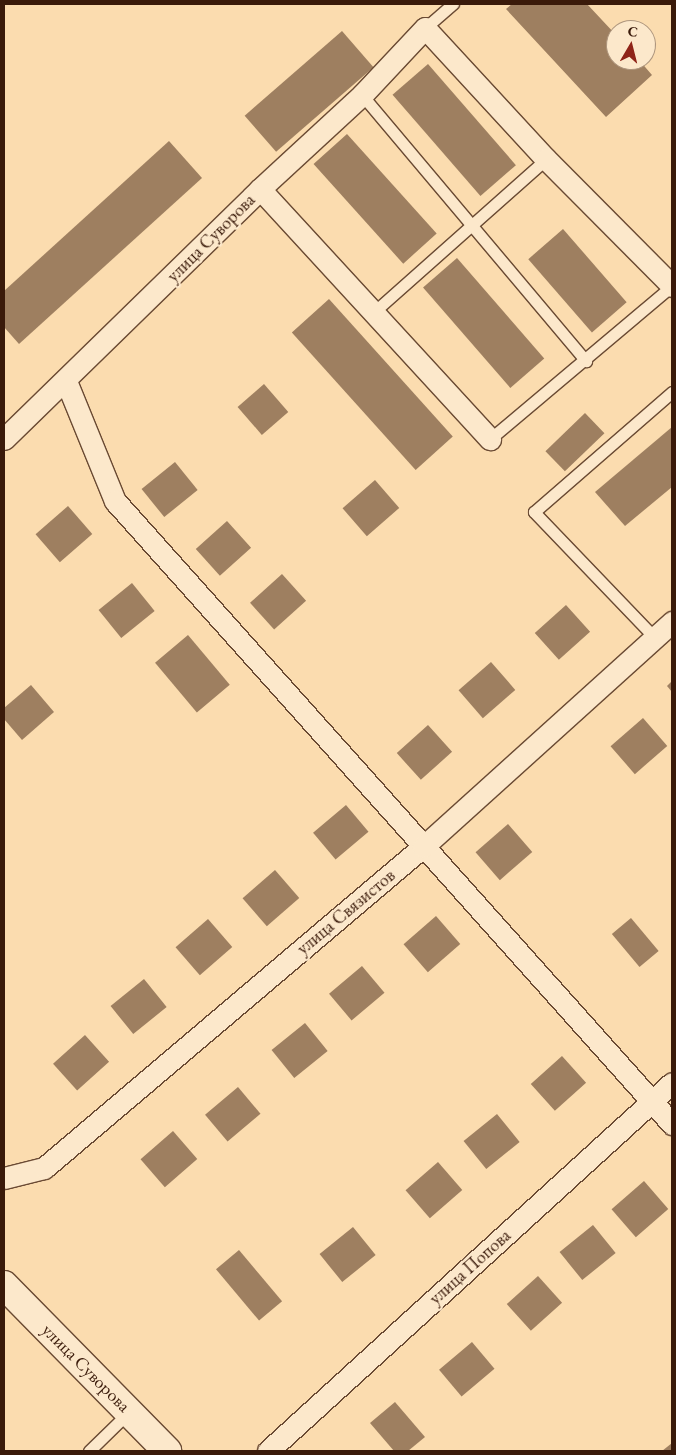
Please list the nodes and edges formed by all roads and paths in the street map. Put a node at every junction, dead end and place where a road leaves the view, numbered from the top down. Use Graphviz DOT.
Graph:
graph roads {
  1 [pos="453,4"];
  2 [pos="425,28"];
  3 [pos="362,95"];
  4 [pos="546,159"];
  5 [pos="260,189"];
  6 [pos="470,225"];
  7 [pos="672,286"];
  8 [pos="375,310"];
  9 [pos="586,361"];
  10 [pos="66,380"];
  11 [pos="672,392"];
  12 [pos="4,439"];
  13 [pos="490,439"];
  14 [pos="672,622"];
  15 [pos="655,638"];
  16 [pos="423,847"];
  17 [pos="672,1083"];
  18 [pos="650,1103"];
  19 [pos="672,1124"];
  20 [pos="4,1178"];
  21 [pos="4,1285"];
  22 [pos="130,1412"];
  23 [pos="89,1451"];
  24 [pos="167,1451"];
  25 [pos="268,1451"];
  1 -- 2 [label="lane"];
  2 -- 3 [label="street"];
  2 -- 4 [label="street"];
  3 -- 5 [label="street"];
  3 -- 6 [label="lane"];
  4 -- 6 [label="lane"];
  4 -- 7 [label="street"];
  5 -- 8 [label="street, улица Суворова"];
  5 -- 10 [label="street, улица Суворова"];
  6 -- 8 [label="lane"];
  6 -- 9 [label="lane"];
  7 -- 9 [label="lane"];
  8 -- 13 [label="street, улица Суворова"];
  9 -- 13 [label="lane"];
  10 -- 12 [label="street, улица Суворова"];
  10 -- 16 [label="street"];
  11 -- 15 [label="lane"];
  14 -- 15 [label="street, улица Связистов"];
  15 -- 16 [label="street, улица Связистов"];
  16 -- 18 [label="street"];
  16 -- 20 [label="street, улица Связистов"];
  17 -- 18 [label="street, улица Попова"];
  18 -- 19 [label="street"];
  18 -- 25 [label="street, улица Попова"];
  21 -- 22 [label="street, улица Суворова"];
  22 -- 23 [label="lane"];
  22 -- 24 [label="street, улица Суворова"];
}
